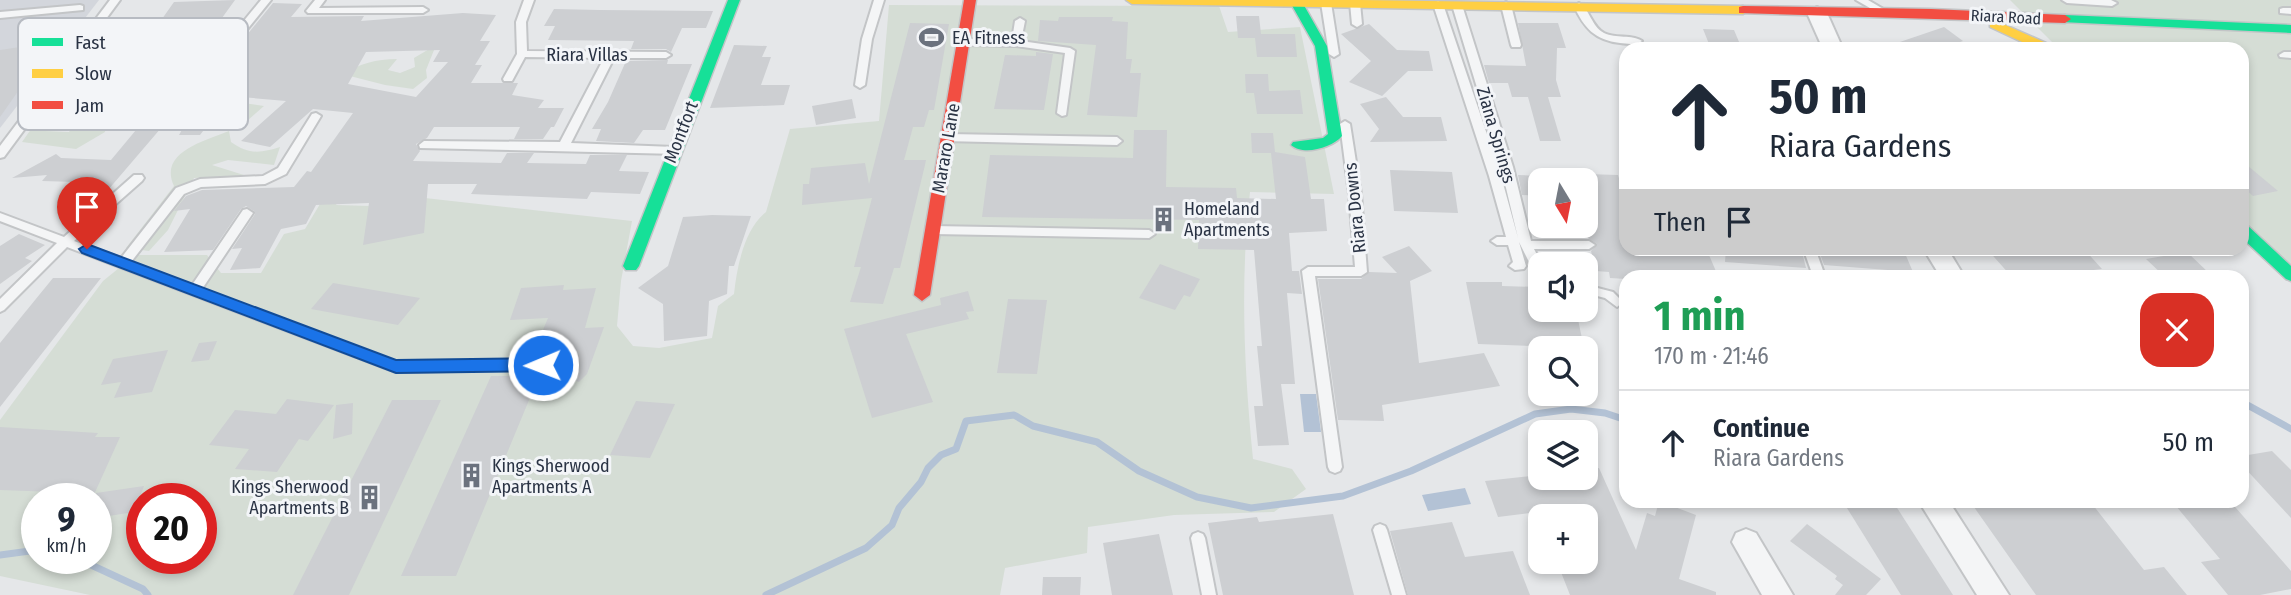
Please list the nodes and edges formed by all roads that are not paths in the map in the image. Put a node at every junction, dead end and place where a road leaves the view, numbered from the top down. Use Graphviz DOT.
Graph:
graph roads {
  1 [pos="115,0"];
  2 [pos="266,0"];
  3 [pos="320,0"];
  4 [pos="529,0"];
  5 [pos="734,0"];
  6 [pos="879,0"];
  7 [pos="970,0"];
  8 [pos="1132,0"];
  9 [pos="1142,0"];
  10 [pos="1861,0"];
  11 [pos="1971,0"];
  12 [pos="2003,0"];
  13 [pos="2067,0"];
  14 [pos="2111,1"];
  15 [pos="1291,2"];
  16 [pos="1317,2"];
  17 [pos="1364,2"];
  18 [pos="1420,2"];
  19 [pos="1438,4"];
  20 [pos="1457,5"];
  21 [pos="1506,5"];
  22 [pos="1789,5"];
  23 [pos="1579,6"];
  24 [pos="80,8"];
  25 [pos="423,10"];
  26 [pos="1887,12"];
  27 [pos="1817,13"];
  28 [pos="1926,13"];
  29 [pos="1946,14"];
  30 [pos="0,15"];
  31 [pos="102,18"];
  32 [pos="2022,18"];
  33 [pos="1020,21"];
  34 [pos="248,22"];
  35 [pos="2124,22"];
  36 [pos="1357,24"];
  37 [pos="2291,29"];
  38 [pos="1637,41"];
  39 [pos="964,42"];
  40 [pos="1830,42"];
  41 [pos="2035,42"];
  42 [pos="2044,42"];
  43 [pos="1016,43"];
  44 [pos="1516,45"];
  45 [pos="522,54"];
  46 [pos="610,55"];
  47 [pos="666,55"];
  48 [pos="508,79"];
  49 [pos="860,85"];
  50 [pos="1062,113"];
  51 [pos="316,116"];
  52 [pos="18,130"];
  53 [pos="947,138"];
  54 [pos="1116,141"];
  55 [pos="424,145"];
  56 [pos="1298,145"];
  57 [pos="564,146"];
  58 [pos="674,151"];
  59 [pos="0,154"];
  60 [pos="138,178"];
  61 [pos="247,214"];
  62 [pos="0,217"];
  63 [pos="932,230"];
  64 [pos="1149,234"];
  65 [pos="2249,235"];
  66 [pos="1497,241"];
  67 [pos="68,242"];
  68 [pos="1520,243"];
  69 [pos="1589,245"];
  70 [pos="1528,255"];
  71 [pos="124,263"];
  72 [pos="631,265"];
  73 [pos="1515,266"];
  74 [pos="2290,273"];
  75 [pos="195,290"];
  76 [pos="1598,292"];
  77 [pos="922,295"];
  78 [pos="1617,302"];
  79 [pos="0,307"];
  80 [pos="543,365"];
  81 [pos="1335,467"];
  82 [pos="1937,508"];
  83 [pos="1380,530"];
  84 [pos="1198,538"];
  85 [pos="1746,542"];
  86 [pos="1209,595"];
  87 [pos="1399,595"];
  88 [pos="1778,595"];
  89 [pos="1994,595"];
  1 -- 31 [label="lane"];
  2 -- 34 [label="lane"];
  3 -- 25 [label="lane"];
  4 -- 45 [label="lane, Riara Villas"];
  5 -- 58 [label="street, Montfort"];
  6 -- 49 [label="lane"];
  7 -- 39 [label="street, Mararo Lane"];
  8 -- 9 [label="street, Riara Road"];
  9 -- 15 [label="street, Riara Road"];
  10 -- 26 [label="lane"];
  11 -- 28 [label="street"];
  12 -- 32 [label="street"];
  13 -- 14 [label="lane"];
  14 -- 35 [label="lane"];
  15 -- 16 [label="street, Riara Road"];
  15 -- 56 [label="street"];
  16 -- 17 [label="street, Riara Road"];
  16 -- 81 [label="lane, Riara Downs"];
  17 -- 18 [label="street, Riara Road"];
  17 -- 36 [label="lane"];
  18 -- 19 [label="street, Riara Road"];
  19 -- 20 [label="street, Riara Road"];
  19 -- 68 [label="lane"];
  20 -- 21 [label="street, Riara Road"];
  20 -- 68 [label="lane, Ziana Springs"];
  21 -- 23 [label="street, Riara Road"];
  21 -- 44 [label="lane"];
  22 -- 23 [label="street, Riara Road"];
  22 -- 27 [label="street, Riara Road"];
  23 -- 38 [label="lane"];
  24 -- 30 [label="lane"];
  26 -- 27 [label="street, Riara Road"];
  26 -- 28 [label="street, Riara Road"];
  27 -- 40 [label="street"];
  28 -- 29 [label="street, Riara Road"];
  29 -- 32 [label="street, Riara Road"];
  29 -- 41 [label="street"];
  32 -- 35 [label="street, Riara Road"];
  32 -- 42 [label="street"];
  33 -- 43 [label="lane"];
  35 -- 37 [label="street, Riara Road"];
  39 -- 43 [label="lane"];
  39 -- 53 [label="street, Mararo Lane"];
  43 -- 50 [label="lane"];
  45 -- 46 [label="lane, Riara Villas"];
  45 -- 48 [label="lane"];
  46 -- 47 [label="lane, Riara Villas"];
  46 -- 57 [label="lane"];
  51 -- 71 [label="lane"];
  52 -- 59 [label="lane"];
  53 -- 54 [label="lane"];
  53 -- 63 [label="street, Mararo Lane"];
  55 -- 57 [label="lane"];
  57 -- 58 [label="lane"];
  58 -- 72 [label="street, Montfort"];
  60 -- 67 [label="lane"];
  61 -- 75 [label="lane"];
  62 -- 67 [label="lane"];
  63 -- 64 [label="lane"];
  63 -- 77 [label="street, Mararo Lane"];
  65 -- 74 [label="street"];
  66 -- 68 [label="lane"];
  67 -- 71 [label="lane"];
  67 -- 79 [label="lane"];
  68 -- 69 [label="lane"];
  68 -- 70 [label="lane"];
  68 -- 73 [label="lane"];
  71 -- 75 [label="lane"];
  75 -- 80 [label="lane"];
  76 -- 78 [label="lane"];
  82 -- 89 [label="street"];
  83 -- 87 [label="lane"];
  84 -- 86 [label="lane"];
  85 -- 88 [label="street"];
}
